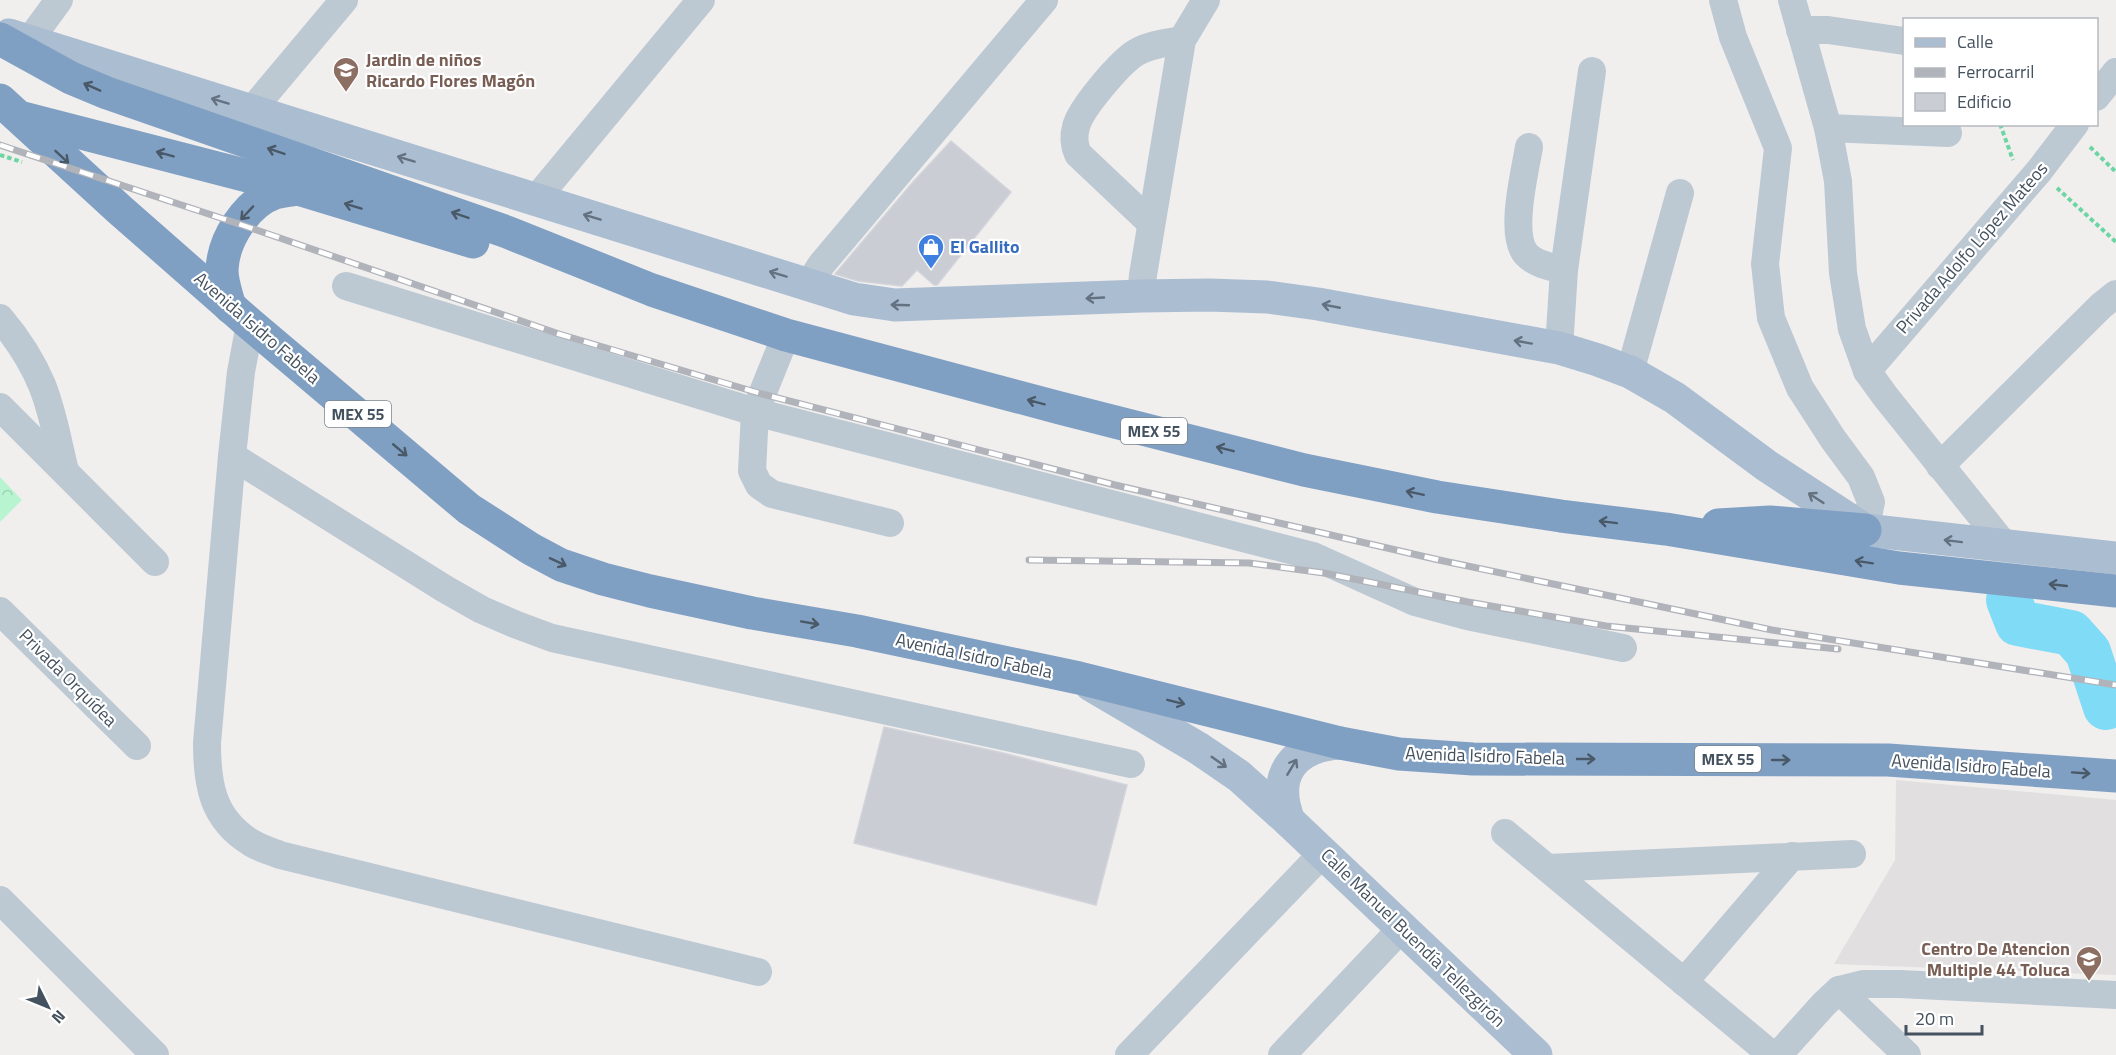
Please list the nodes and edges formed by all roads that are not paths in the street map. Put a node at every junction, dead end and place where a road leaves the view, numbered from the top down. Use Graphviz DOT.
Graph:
graph roads {
  1 [pos="59,0"];
  2 [pos="344,0"];
  3 [pos="701,0"];
  4 [pos="1044,0"];
  5 [pos="1206,0"];
  6 [pos="1724,0"];
  7 [pos="1792,0"];
  8 [pos="1800,30"];
  9 [pos="10,37"];
  10 [pos="1182,40"];
  11 [pos="1903,41"];
  12 [pos="1592,71"];
  13 [pos="2116,72"];
  14 [pos="2098,96"];
  15 [pos="6,109"];
  16 [pos="251,111"];
  17 [pos="2073,127"];
  18 [pos="1828,128"];
  19 [pos="1948,133"];
  20 [pos="1529,147"];
  21 [pos="298,189"];
  22 [pos="1680,193"];
  23 [pos="536,199"];
  24 [pos="1151,223"];
  25 [pos="1564,270"];
  26 [pos="809,284"];
  27 [pos="346,286"];
  28 [pos="652,290"];
  29 [pos="1141,296"];
  30 [pos="2111,307"];
  31 [pos="240,316"];
  32 [pos="0,318"];
  33 [pos="786,335"];
  34 [pos="1559,348"];
  35 [pos="1867,370"];
  36 [pos="1629,372"];
  37 [pos="0,407"];
  38 [pos="755,412"];
  39 [pos="232,456"];
  40 [pos="1940,466"];
  41 [pos="66,472"];
  42 [pos="890,523"];
  43 [pos="1666,529"];
  44 [pos="1865,531"];
  45 [pos="2006,547"];
  46 [pos="2116,558"];
  47 [pos="155,562"];
  48 [pos="2116,591"];
  49 [pos="0,611"];
  50 [pos="1623,648"];
  51 [pos="1079,678"];
  52 [pos="1340,743"];
  53 [pos="137,746"];
  54 [pos="1131,764"];
  55 [pos="2116,776"];
  56 [pos="1289,821"];
  57 [pos="1505,833"];
  58 [pos="1323,853"];
  59 [pos="1852,854"];
  60 [pos="1792,856"];
  61 [pos="1548,868"];
  62 [pos="0,900"];
  63 [pos="1401,929"];
  64 [pos="758,972"];
  65 [pos="1684,982"];
  66 [pos="1839,990"];
  67 [pos="2113,997"];
  68 [pos="155,1055"];
  69 [pos="1129,1055"];
  70 [pos="1282,1055"];
  71 [pos="1536,1055"];
  72 [pos="1772,1055"];
  73 [pos="1778,1055"];
  74 [pos="1907,1055"];
  1 -- 9 [label="street"];
  2 -- 16 [label="street"];
  3 -- 23 [label="street"];
  4 -- 26 [label="street"];
  5 -- 10 [label="street"];
  6 -- 44 [label="street"];
  7 -- 8 [label="street"];
  8 -- 11 [label="street"];
  8 -- 18 [label="street"];
  16 -- 9 [label="main road, one-way"];
  28 -- 9 [label="highway, MEX 55, one-way"];
  10 -- 24 [label="street"];
  10 -- 24 [label="street"];
  12 -- 25 [label="street"];
  13 -- 14 [label="street"];
  21 -- 15 [label="highway, one-way"];
  15 -- 31 [label="highway, Avenida Isidro Fabela / MEX 55, one-way"];
  23 -- 16 [label="main road, one-way"];
  17 -- 35 [label="street, Privada Adolfo López Mateos"];
  18 -- 19 [label="street"];
  18 -- 35 [label="street"];
  20 -- 25 [label="street"];
  28 -- 21 [label="highway, one-way"];
  21 -- 31 [label="highway, one-way"];
  22 -- 36 [label="street"];
  26 -- 23 [label="main road, one-way"];
  24 -- 29 [label="street"];
  25 -- 34 [label="street"];
  29 -- 26 [label="main road, one-way"];
  27 -- 38 [label="street"];
  28 -- 33 [label="highway, MEX 55"];
  34 -- 29 [label="main road, one-way"];
  30 -- 40 [label="street"];
  31 -- 39 [label="street"];
  31 -- 51 [label="highway, Avenida Isidro Fabela / MEX 55, one-way"];
  32 -- 41 [label="street"];
  33 -- 38 [label="street"];
  43 -- 33 [label="highway, MEX 55, one-way"];
  34 -- 36 [label="main road"];
  35 -- 40 [label="street"];
  44 -- 36 [label="main road, one-way"];
  37 -- 41 [label="street"];
  38 -- 42 [label="street"];
  38 -- 50 [label="street"];
  39 -- 54 [label="street"];
  39 -- 64 [label="street"];
  40 -- 45 [label="street"];
  41 -- 47 [label="street"];
  43 -- 44 [label="highway"];
  48 -- 43 [label="highway, MEX 55, one-way"];
  45 -- 44 [label="main road, one-way"];
  45 -- 46 [label="main road"];
  49 -- 53 [label="street, Privada Orquídea"];
  51 -- 52 [label="highway, Avenida Isidro Fabela / MEX 55, one-way"];
  51 -- 56 [label="main road, Calle Manuel Buendía Tellezgirón, one-way"];
  52 -- 55 [label="highway, Avenida Isidro Fabela / MEX 55, one-way"];
  56 -- 52 [label="main road, one-way"];
  56 -- 58 [label="main road, Calle Manuel Buendía Tellezgirón"];
  57 -- 61 [label="street"];
  58 -- 63 [label="main road, Calle Manuel Buendía Tellezgirón"];
  58 -- 69 [label="street"];
  59 -- 60 [label="street"];
  60 -- 61 [label="street"];
  60 -- 65 [label="street"];
  61 -- 65 [label="street"];
  62 -- 68 [label="street"];
  63 -- 70 [label="street"];
  63 -- 71 [label="main road, Calle Manuel Buendía Tellezgirón"];
  65 -- 72 [label="street"];
  66 -- 67 [label="street"];
  66 -- 73 [label="street"];
  66 -- 74 [label="street"];
}
